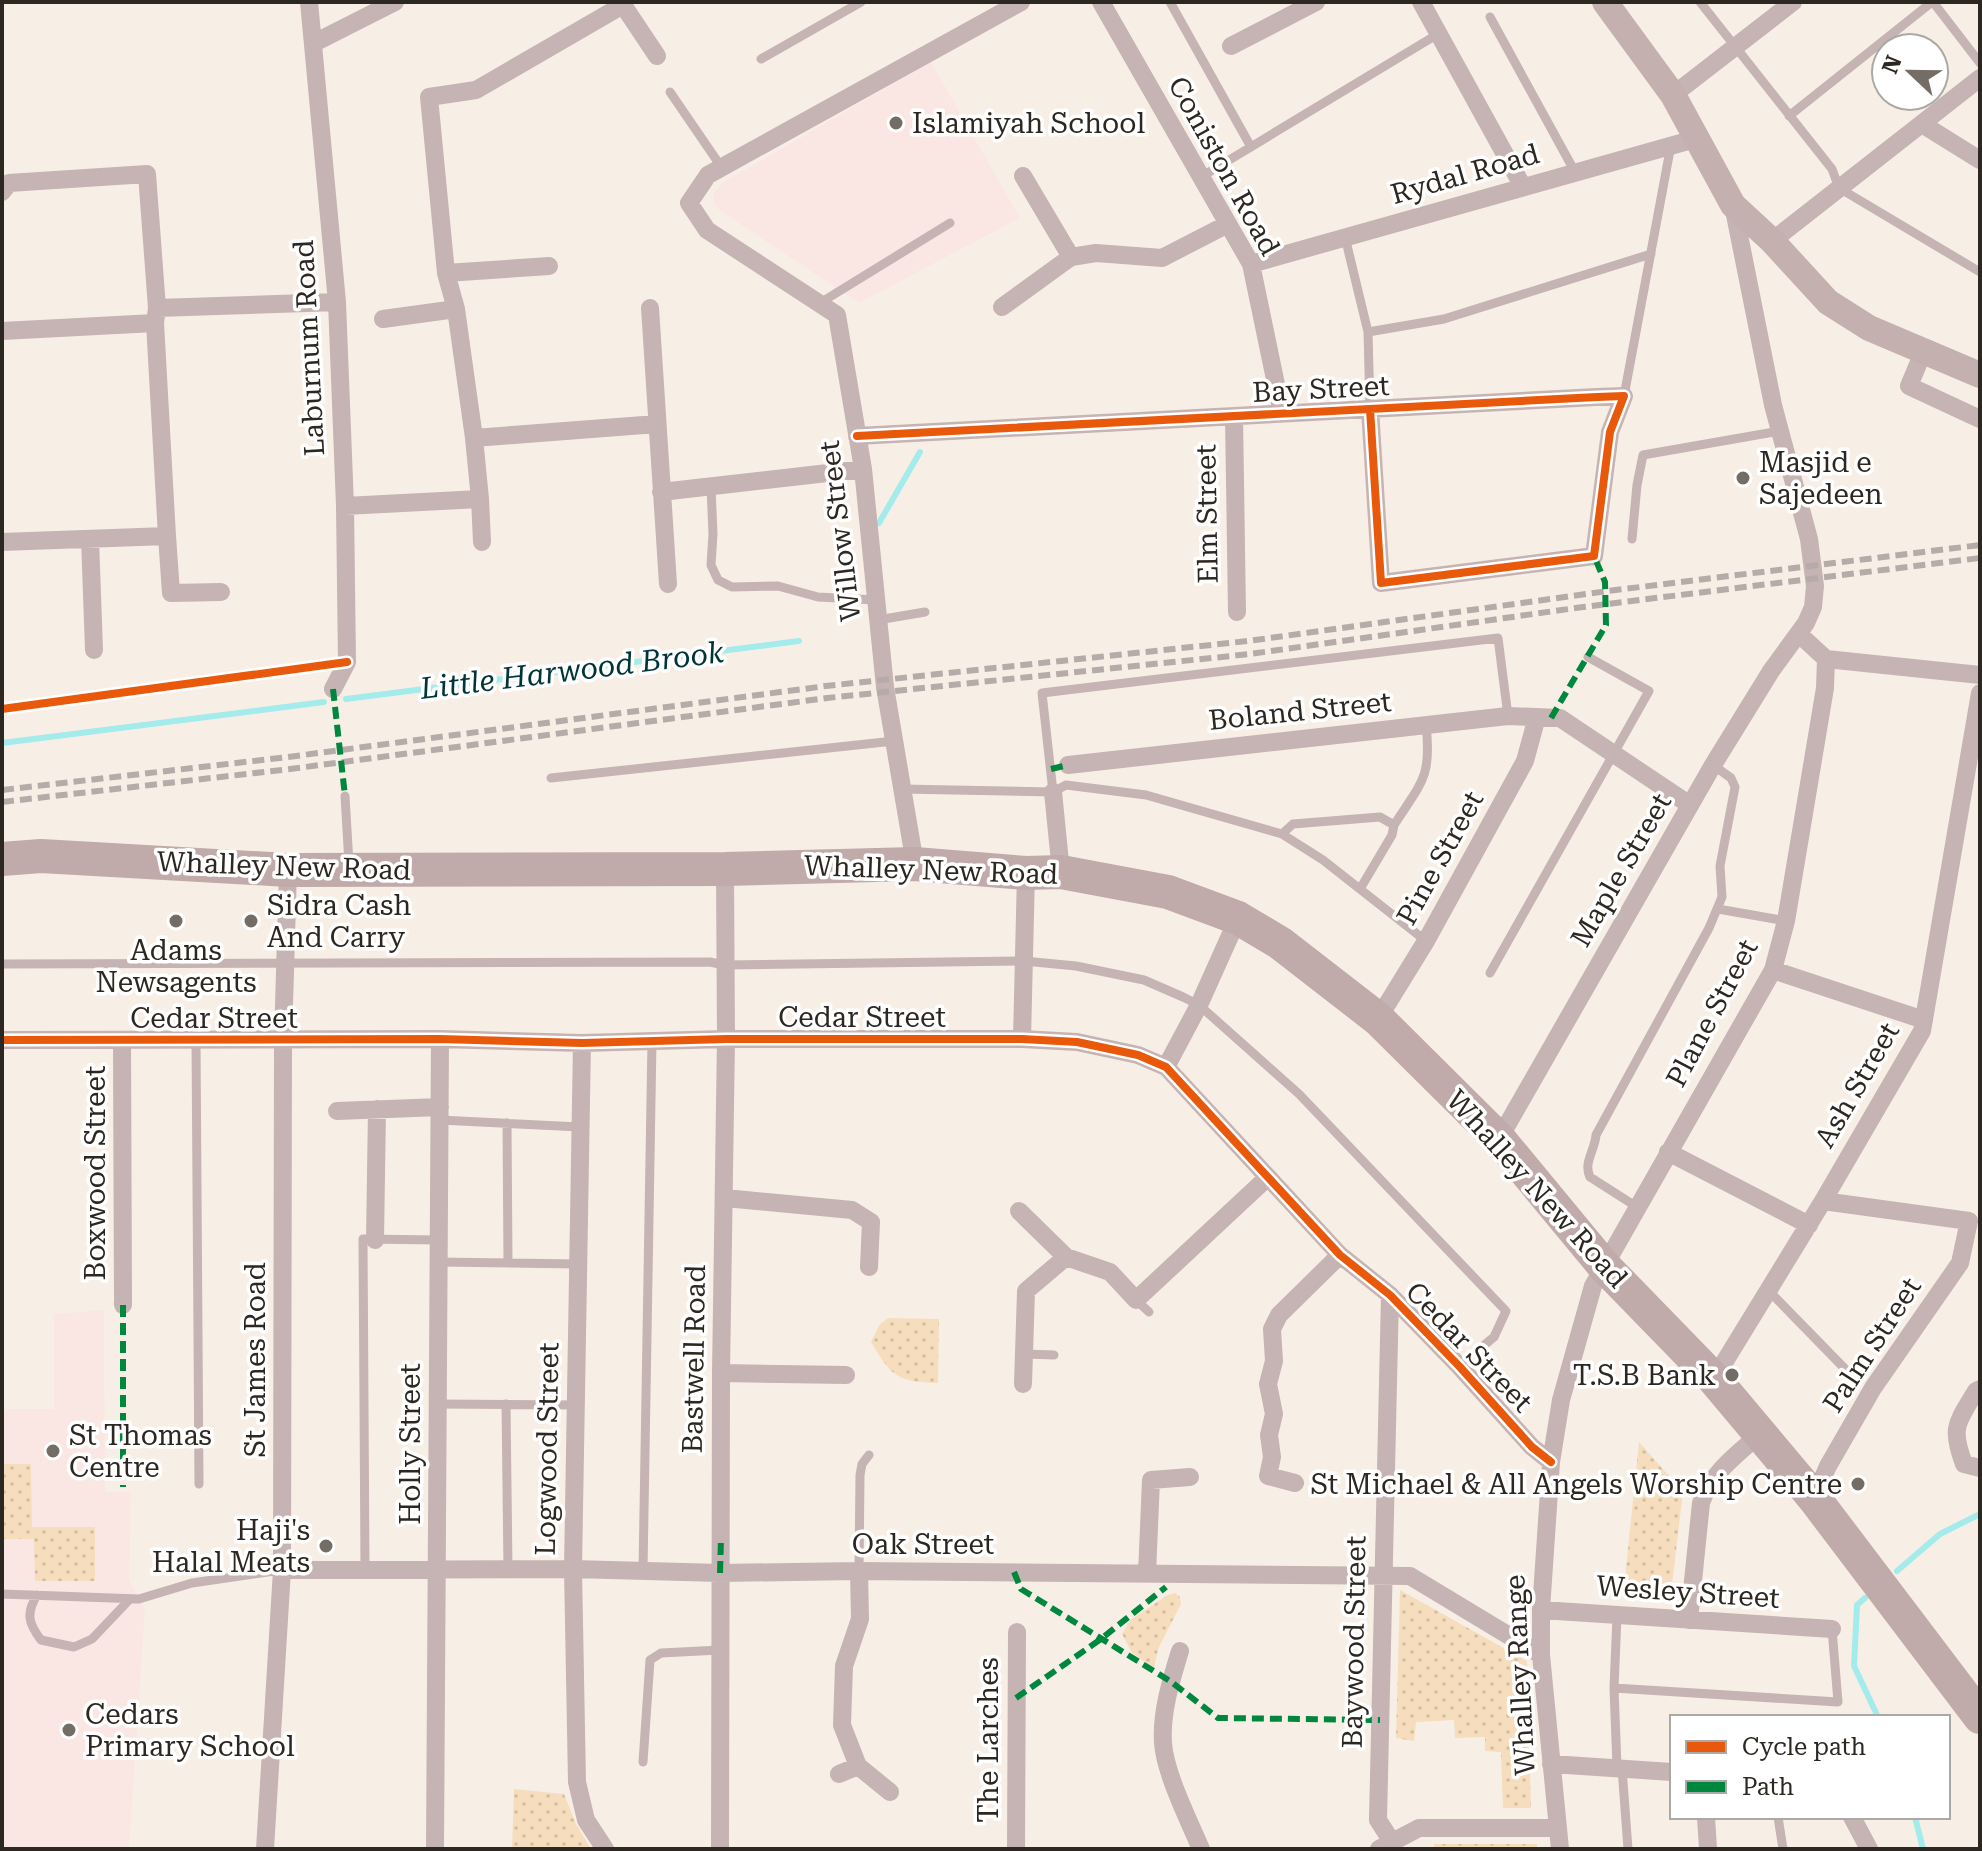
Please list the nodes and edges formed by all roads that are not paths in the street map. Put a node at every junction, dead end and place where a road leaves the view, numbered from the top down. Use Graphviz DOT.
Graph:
graph roads {
  1 [pos="309,2"];
  2 [pos="395,2"];
  3 [pos="861,2"];
  4 [pos="1021,2"];
  5 [pos="1101,2"];
  6 [pos="1170,2"];
  7 [pos="1316,2"];
  8 [pos="1421,2"];
  9 [pos="1605,2"];
  10 [pos="1700,2"];
  11 [pos="1793,2"];
  12 [pos="1933,2"];
  13 [pos="622,4"];
  14 [pos="1490,17"];
  15 [pos="1438,34"];
  16 [pos="314,43"];
  17 [pos="1231,46"];
  18 [pos="1734,48"];
  19 [pos="657,56"];
  20 [pos="761,59"];
  21 [pos="1980,63"];
  22 [pos="1980,78"];
  23 [pos="670,92"];
  24 [pos="1673,95"];
  25 [pos="1789,116"];
  26 [pos="1922,124"];
  27 [pos="1683,142"];
  28 [pos="1251,147"];
  29 [pos="1980,160"];
  30 [pos="715,171"];
  31 [pos="1575,172"];
  32 [pos="1023,176"];
  33 [pos="1201,177"];
  34 [pos="1523,187"];
  35 [pos="1839,188"];
  36 [pos="2,192"];
  37 [pos="1733,205"];
  38 [pos="950,223"];
  39 [pos="1228,224"];
  40 [pos="1345,237"];
  41 [pos="1772,241"];
  42 [pos="1651,254"];
  43 [pos="1071,257"];
  44 [pos="1251,264"];
  45 [pos="549,266"];
  46 [pos="1980,272"];
  47 [pos="446,273"];
  48 [pos="337,302"];
  49 [pos="820,304"];
  50 [pos="1002,307"];
  51 [pos="650,308"];
  52 [pos="456,309"];
  53 [pos="156,315"];
  54 [pos="383,319"];
  55 [pos="2,331"];
  56 [pos="1368,332"];
  57 [pos="1924,350"];
  58 [pos="1980,375"];
  59 [pos="1624,396"];
  60 [pos="1370,409"];
  61 [pos="1282,413"];
  62 [pos="1234,416"];
  63 [pos="1980,419"];
  64 [pos="657,424"];
  65 [pos="1780,431"];
  66 [pos="857,436"];
  67 [pos="474,438"];
  68 [pos="863,469"];
  69 [pos="711,487"];
  70 [pos="661,492"];
  71 [pos="480,499"];
  72 [pos="345,506"];
  73 [pos="167,536"];
  74 [pos="90,539"];
  75 [pos="1632,539"];
  76 [pos="2,542"];
  77 [pos="482,542"];
  78 [pos="668,584"];
  79 [pos="221,592"];
  80 [pos="876,600"];
  81 [pos="925,612"];
  82 [pos="1237,612"];
  83 [pos="878,620"];
  84 [pos="1799,634"];
  85 [pos="94,650"];
  86 [pos="1588,657"];
  87 [pos="1826,659"];
  88 [pos="1980,675"];
  89 [pos="333,689"];
  90 [pos="1980,693"];
  91 [pos="1508,716"];
  92 [pos="1537,717"];
  93 [pos="1426,725"];
  94 [pos="894,741"];
  95 [pos="1614,755"];
  96 [pos="1068,765"];
  97 [pos="1713,765"];
  98 [pos="551,778"];
  99 [pos="902,789"];
  100 [pos="1053,792"];
  101 [pos="345,796"];
  102 [pos="1690,805"];
  103 [pos="1394,825"];
  104 [pos="1282,834"];
  105 [pos="2,859"];
  106 [pos="915,864"];
  107 [pos="350,869"];
  108 [pos="725,869"];
  109 [pos="288,870"];
  110 [pos="1061,872"];
  111 [pos="1026,873"];
  112 [pos="1360,889"];
  113 [pos="1718,909"];
  114 [pos="1238,918"];
  115 [pos="1786,921"];
  116 [pos="1426,941"];
  117 [pos="1024,961"];
  118 [pos="285,963"];
  119 [pos="2,964"];
  120 [pos="724,965"];
  121 [pos="1773,970"];
  122 [pos="1490,973"];
  123 [pos="1199,1005"];
  124 [pos="1378,1019"];
  125 [pos="1924,1020"];
  126 [pos="283,1039"];
  127 [pos="440,1039"];
  128 [pos="726,1039"];
  129 [pos="1022,1039"];
  130 [pos="2,1040"];
  131 [pos="196,1040"];
  132 [pos="122,1041"];
  133 [pos="652,1041"];
  134 [pos="582,1043"];
  135 [pos="1166,1067"];
  136 [pos="377,1109"];
  137 [pos="337,1111"];
  138 [pos="440,1113"];
  139 [pos="507,1123"];
  140 [pos="581,1127"];
  141 [pos="1499,1139"];
  142 [pos="1668,1152"];
  143 [pos="1268,1177"];
  144 [pos="725,1198"];
  145 [pos="1823,1201"];
  146 [pos="1637,1207"];
  147 [pos="1019,1211"];
  148 [pos="1809,1225"];
  149 [pos="375,1240"];
  150 [pos="439,1240"];
  151 [pos="1340,1255"];
  152 [pos="1066,1257"];
  153 [pos="439,1262"];
  154 [pos="508,1263"];
  155 [pos="578,1264"];
  156 [pos="1604,1266"];
  157 [pos="869,1267"];
  158 [pos="1768,1290"];
  159 [pos="1390,1295"];
  160 [pos="123,1305"];
  161 [pos="1024,1354"];
  162 [pos="1054,1355"];
  163 [pos="1459,1366"];
  164 [pos="721,1373"];
  165 [pos="1850,1374"];
  166 [pos="846,1375"];
  167 [pos="1714,1379"];
  168 [pos="1023,1384"];
  169 [pos="1980,1389"];
  170 [pos="438,1404"];
  171 [pos="506,1404"];
  172 [pos="576,1405"];
  173 [pos="1760,1434"];
  174 [pos="869,1455"];
  175 [pos="1551,1462"];
  176 [pos="1980,1468"];
  177 [pos="1190,1477"];
  178 [pos="1295,1483"];
  179 [pos="199,1484"];
  180 [pos="1814,1498"];
  181 [pos="573,1569"];
  182 [pos="282,1570"];
  183 [pos="365,1570"];
  184 [pos="508,1570"];
  185 [pos="437,1571"];
  186 [pos="643,1571"];
  187 [pos="859,1571"];
  188 [pos="720,1573"];
  189 [pos="1147,1574"];
  190 [pos="1383,1576"];
  191 [pos="2,1594"];
  192 [pos="37,1595"];
  193 [pos="130,1599"];
  194 [pos="1541,1610"];
  195 [pos="1617,1616"];
  196 [pos="1689,1620"];
  197 [pos="1832,1629"];
  198 [pos="1017,1632"];
  199 [pos="720,1650"];
  200 [pos="1180,1651"];
  201 [pos="1541,1655"];
  202 [pos="1614,1688"];
  203 [pos="1980,1717"];
  204 [pos="643,1762"];
  205 [pos="1551,1764"];
  206 [pos="858,1766"];
  207 [pos="1620,1768"];
  208 [pos="1670,1772"];
  209 [pos="839,1774"];
  210 [pos="890,1792"];
  211 [pos="1706,1819"];
  212 [pos="1778,1819"];
  213 [pos="1853,1819"];
  214 [pos="1558,1828"];
  215 [pos="1385,1846"];
  216 [pos="265,1849"];
  217 [pos="435,1849"];
  218 [pos="605,1849"];
  219 [pos="720,1849"];
  220 [pos="1016,1849"];
  221 [pos="1201,1849"];
  222 [pos="1560,1849"];
  223 [pos="1628,1849"];
  224 [pos="1708,1849"];
  225 [pos="1783,1849"];
  226 [pos="1869,1849"];
  1 -- 16 [label="street, Laburnum Road"];
  2 -- 16 [label="street"];
  3 -- 20 [label="lane"];
  4 -- 30 [label="street"];
  5 -- 33 [label="street, Coniston Road"];
  6 -- 28 [label="lane"];
  7 -- 17 [label="street"];
  8 -- 15 [label="street"];
  9 -- 24 [label="street"];
  10 -- 18 [label="lane"];
  11 -- 18 [label="street"];
  12 -- 21 [label="lane"];
  12 -- 25 [label="lane"];
  13 -- 19 [label="street"];
  13 -- 47 [label="street"];
  14 -- 31 [label="lane"];
  15 -- 28 [label="lane"];
  15 -- 34 [label="street"];
  16 -- 48 [label="street, Laburnum Road"];
  18 -- 24 [label="street"];
  18 -- 25 [label="lane"];
  22 -- 26 [label="street"];
  23 -- 30 [label="lane"];
  24 -- 27 [label="street"];
  25 -- 35 [label="lane"];
  26 -- 29 [label="street"];
  26 -- 35 [label="street"];
  27 -- 31 [label="street, Rydal Road"];
  27 -- 37 [label="street"];
  27 -- 42 [label="lane"];
  28 -- 33 [label="lane"];
  30 -- 49 [label="street, Willow Street"];
  31 -- 34 [label="street, Rydal Road"];
  32 -- 43 [label="street"];
  33 -- 39 [label="street, Coniston Road"];
  34 -- 40 [label="street, Rydal Road"];
  35 -- 41 [label="street"];
  35 -- 46 [label="lane"];
  36 -- 53 [label="street"];
  37 -- 41 [label="street"];
  37 -- 65 [label="street, Maple Street"];
  38 -- 49 [label="lane"];
  39 -- 43 [label="street"];
  39 -- 44 [label="street, Coniston Road"];
  40 -- 44 [label="street, Rydal Road"];
  40 -- 56 [label="lane"];
  41 -- 57 [label="street"];
  42 -- 56 [label="lane"];
  42 -- 59 [label="lane"];
  43 -- 50 [label="street"];
  44 -- 61 [label="street, Coniston Road"];
  45 -- 47 [label="street"];
  47 -- 52 [label="street"];
  48 -- 53 [label="street"];
  48 -- 72 [label="street, Laburnum Road"];
  49 -- 66 [label="street, Willow Street"];
  51 -- 64 [label="street"];
  52 -- 54 [label="street"];
  52 -- 67 [label="street"];
  53 -- 55 [label="street"];
  53 -- 73 [label="street"];
  56 -- 60 [label="lane"];
  57 -- 58 [label="street"];
  57 -- 63 [label="street"];
  59 -- 60 [label="street, Bay Street"];
  59 -- 60 [label="street"];
  60 -- 61 [label="street, Bay Street"];
  61 -- 62 [label="street, Bay Street"];
  62 -- 66 [label="street, Bay Street"];
  62 -- 82 [label="street, Elm Street"];
  64 -- 67 [label="street"];
  64 -- 70 [label="street"];
  65 -- 75 [label="lane"];
  65 -- 84 [label="street, Maple Street"];
  66 -- 68 [label="street, Willow Street"];
  67 -- 71 [label="street"];
  68 -- 69 [label="street"];
  68 -- 80 [label="street, Willow Street"];
  69 -- 70 [label="street"];
  69 -- 80 [label="lane"];
  70 -- 78 [label="street"];
  71 -- 72 [label="street"];
  71 -- 77 [label="street"];
  72 -- 89 [label="street, Laburnum Road"];
  73 -- 74 [label="street"];
  73 -- 79 [label="street"];
  74 -- 76 [label="street"];
  74 -- 85 [label="street"];
  80 -- 83 [label="street, Willow Street"];
  81 -- 83 [label="lane"];
  83 -- 94 [label="street, Willow Street"];
  84 -- 87 [label="street"];
  84 -- 97 [label="street, Maple Street"];
  86 -- 95 [label="lane"];
  87 -- 88 [label="street"];
  87 -- 115 [label="street, Plane Street"];
  90 -- 125 [label="street, Ash Street"];
  91 -- 92 [label="street, Boland Street"];
  91 -- 93 [label="street, Boland Street"];
  91 -- 100 [label="lane"];
  92 -- 95 [label="street, Boland Street"];
  92 -- 116 [label="street, Pine Street"];
  93 -- 96 [label="street, Boland Street"];
  93 -- 103 [label="lane"];
  94 -- 98 [label="lane"];
  94 -- 99 [label="street, Willow Street"];
  95 -- 102 [label="street, Boland Street"];
  95 -- 122 [label="lane"];
  97 -- 102 [label="street, Maple Street"];
  97 -- 113 [label="lane"];
  99 -- 100 [label="lane"];
  99 -- 106 [label="street, Willow Street"];
  100 -- 104 [label="lane"];
  100 -- 110 [label="street"];
  101 -- 107 [label="lane"];
  102 -- 141 [label="street, Maple Street"];
  103 -- 104 [label="lane"];
  103 -- 112 [label="lane"];
  104 -- 112 [label="lane"];
  105 -- 109 [label="highway, Whalley New Road"];
  106 -- 108 [label="highway, Whalley New Road"];
  106 -- 111 [label="highway, Whalley New Road"];
  107 -- 108 [label="highway, Whalley New Road"];
  107 -- 109 [label="highway, Whalley New Road"];
  108 -- 120 [label="street, Bastwell Road"];
  109 -- 118 [label="street, St James Road"];
  110 -- 111 [label="highway, Whalley New Road"];
  110 -- 114 [label="highway, Whalley New Road"];
  111 -- 117 [label="street"];
  112 -- 116 [label="lane"];
  113 -- 115 [label="lane"];
  113 -- 146 [label="lane"];
  114 -- 123 [label="street"];
  114 -- 124 [label="highway, Whalley New Road"];
  115 -- 121 [label="street, Plane Street"];
  116 -- 124 [label="street, Pine Street"];
  117 -- 120 [label="lane"];
  117 -- 123 [label="lane"];
  117 -- 129 [label="street"];
  118 -- 119 [label="lane"];
  118 -- 120 [label="lane"];
  118 -- 126 [label="street, St James Road"];
  120 -- 128 [label="street, Bastwell Road"];
  121 -- 125 [label="street"];
  121 -- 142 [label="street, Plane Street"];
  123 -- 135 [label="street"];
  123 -- 163 [label="lane"];
  124 -- 141 [label="highway, Whalley New Road"];
  125 -- 145 [label="street, Ash Street"];
  126 -- 127 [label="street, Cedar Street"];
  126 -- 131 [label="street, Cedar Street"];
  126 -- 182 [label="street, St James Road"];
  127 -- 134 [label="street, Cedar Street"];
  127 -- 138 [label="street, Holly Street"];
  128 -- 129 [label="street, Cedar Street"];
  128 -- 133 [label="street, Cedar Street"];
  128 -- 144 [label="street, Bastwell Road"];
  129 -- 135 [label="street, Cedar Street"];
  130 -- 132 [label="street, Cedar Street"];
  131 -- 132 [label="street, Cedar Street"];
  131 -- 179 [label="lane"];
  132 -- 160 [label="street, Boxwood Street"];
  133 -- 134 [label="street, Cedar Street"];
  133 -- 186 [label="lane"];
  134 -- 140 [label="street, Logwood Street"];
  135 -- 143 [label="street, Cedar Street"];
  136 -- 137 [label="street"];
  136 -- 138 [label="street"];
  136 -- 149 [label="street"];
  138 -- 139 [label="lane"];
  138 -- 150 [label="street, Holly Street"];
  139 -- 140 [label="lane"];
  139 -- 154 [label="lane"];
  140 -- 155 [label="street, Logwood Street"];
  141 -- 156 [label="highway, Whalley New Road"];
  142 -- 146 [label="street, Plane Street"];
  142 -- 148 [label="street"];
  143 -- 151 [label="street, Cedar Street"];
  143 -- 152 [label="street"];
  144 -- 157 [label="street"];
  144 -- 164 [label="street, Bastwell Road"];
  145 -- 148 [label="street, Ash Street"];
  145 -- 180 [label="street, Palm Street"];
  146 -- 156 [label="street, Plane Street"];
  147 -- 152 [label="street"];
  148 -- 158 [label="street, Ash Street"];
  149 -- 150 [label="lane"];
  149 -- 183 [label="lane"];
  150 -- 153 [label="street, Holly Street"];
  151 -- 159 [label="street, Cedar Street"];
  151 -- 178 [label="street"];
  152 -- 161 [label="street"];
  153 -- 154 [label="lane"];
  153 -- 170 [label="street, Holly Street"];
  154 -- 155 [label="lane"];
  155 -- 172 [label="street, Logwood Street"];
  156 -- 167 [label="highway, Whalley New Road"];
  156 -- 175 [label="street, Whalley Range"];
  158 -- 165 [label="lane"];
  158 -- 167 [label="street, Ash Street"];
  159 -- 163 [label="street, Cedar Street"];
  159 -- 190 [label="street, Baywood Street"];
  161 -- 162 [label="lane"];
  161 -- 168 [label="street"];
  163 -- 175 [label="street, Cedar Street"];
  164 -- 166 [label="street"];
  164 -- 188 [label="street, Bastwell Road"];
  167 -- 173 [label="highway, Whalley New Road"];
  169 -- 176 [label="street"];
  170 -- 171 [label="lane"];
  170 -- 185 [label="street, Holly Street"];
  171 -- 172 [label="lane"];
  171 -- 184 [label="lane"];
  172 -- 181 [label="street, Logwood Street"];
  173 -- 180 [label="highway, Whalley New Road"];
  173 -- 196 [label="street"];
  174 -- 187 [label="lane"];
  175 -- 194 [label="street, Whalley Range"];
  177 -- 189 [label="street"];
  180 -- 203 [label="highway, Whalley New Road"];
  181 -- 184 [label="street, Oak Street"];
  181 -- 186 [label="street, Oak Street"];
  181 -- 218 [label="street, Logwood Street"];
  182 -- 183 [label="street, Oak Street"];
  182 -- 193 [label="lane"];
  182 -- 216 [label="street, St James Road"];
  183 -- 185 [label="street, Oak Street"];
  184 -- 185 [label="street, Oak Street"];
  185 -- 217 [label="street, Holly Street"];
  186 -- 188 [label="street, Oak Street"];
  187 -- 188 [label="street, Oak Street"];
  187 -- 189 [label="street, Oak Street"];
  187 -- 206 [label="street"];
  188 -- 199 [label="street, Bastwell Road"];
  189 -- 190 [label="street, Oak Street"];
  190 -- 201 [label="street, Oak Street"];
  190 -- 215 [label="street, Baywood Street"];
  191 -- 192 [label="lane"];
  192 -- 193 [label="lane"];
  192 -- 193 [label="lane"];
  194 -- 195 [label="street, Wesley Street"];
  194 -- 201 [label="street, Whalley Range"];
  195 -- 196 [label="street, Wesley Street"];
  195 -- 202 [label="lane"];
  196 -- 197 [label="street, Wesley Street"];
  197 -- 202 [label="lane"];
  198 -- 220 [label="street, The Larches"];
  199 -- 204 [label="lane"];
  199 -- 219 [label="street, Bastwell Road"];
  200 -- 221 [label="street"];
  201 -- 205 [label="street, Whalley Range"];
  202 -- 207 [label="lane"];
  205 -- 207 [label="street"];
  205 -- 214 [label="street, Whalley Range"];
  206 -- 209 [label="street"];
  206 -- 210 [label="street"];
  207 -- 208 [label="street"];
  207 -- 223 [label="lane"];
  211 -- 224 [label="street"];
  212 -- 225 [label="lane"];
  213 -- 226 [label="street"];
  214 -- 215 [label="street"];
  214 -- 222 [label="street, Whalley Range"];
}
